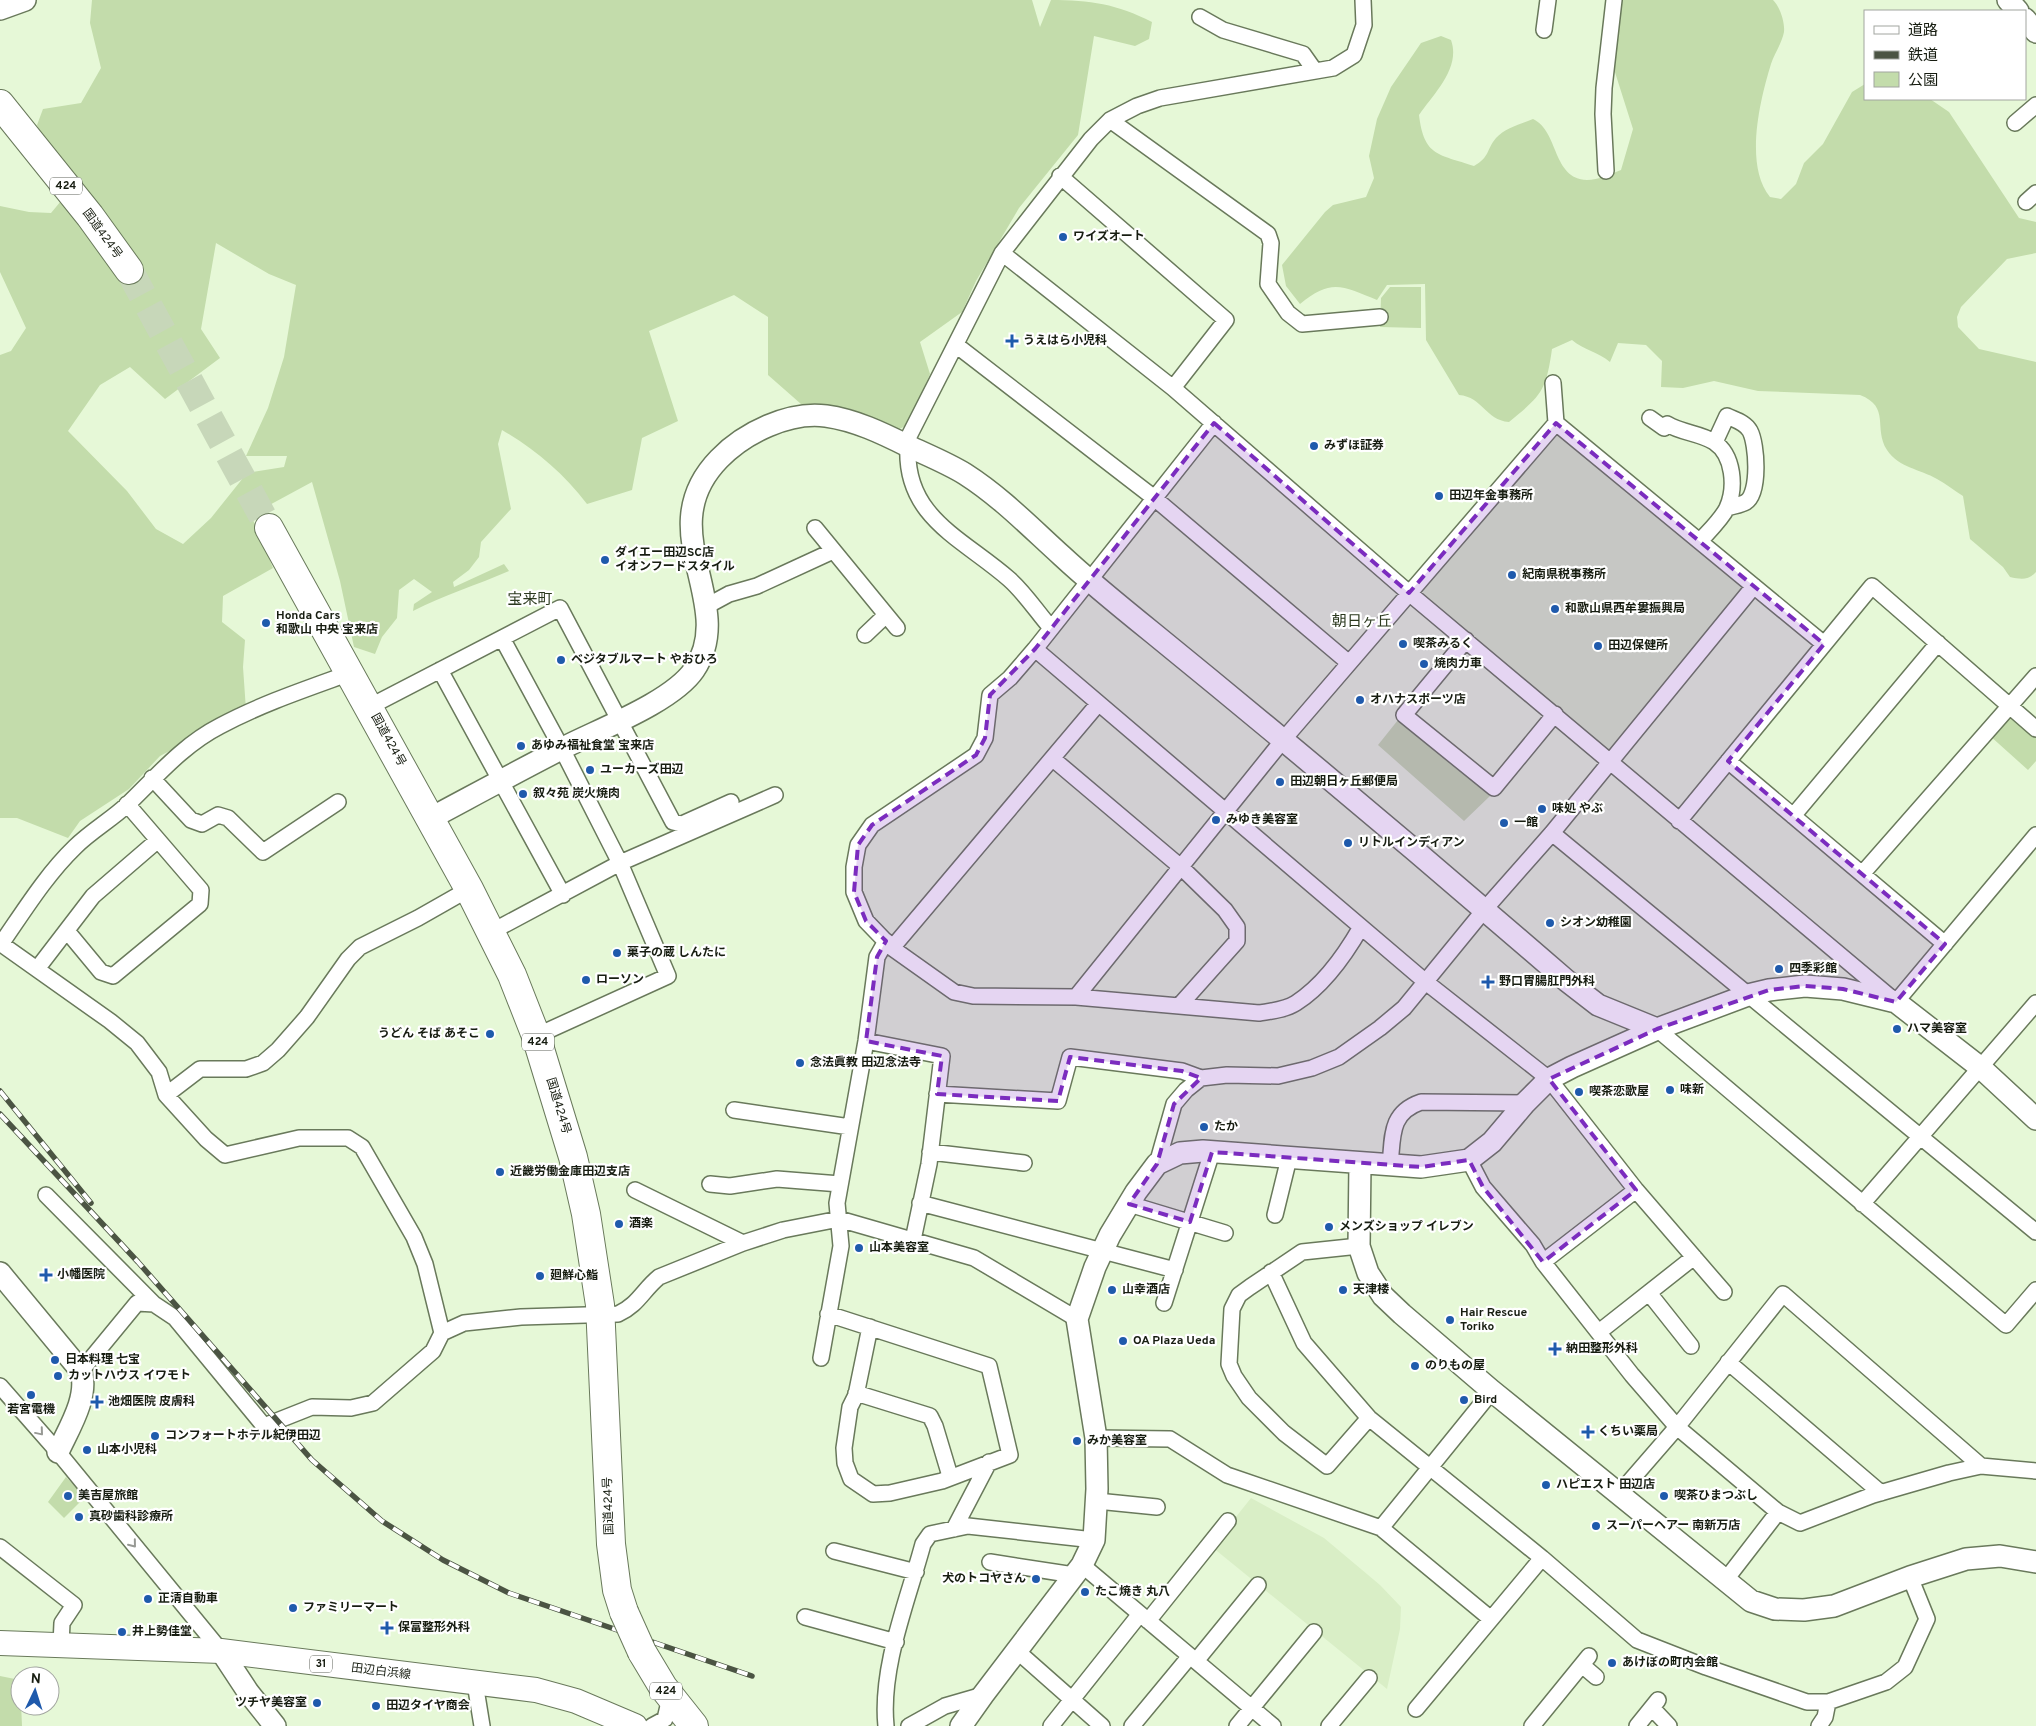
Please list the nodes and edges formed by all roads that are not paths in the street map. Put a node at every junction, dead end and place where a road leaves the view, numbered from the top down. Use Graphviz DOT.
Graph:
graph roads {
  1 [pos="25,0"];
  2 [pos="1363,0"];
  3 [pos="1548,0"];
  4 [pos="1614,0"];
  5 [pos="2008,0"];
  6 [pos="0,9"];
  7 [pos="2017,10"];
  8 [pos="1200,17"];
  9 [pos="2026,20"];
  10 [pos="1544,30"];
  11 [pos="2036,32"];
  12 [pos="1315,71"];
  13 [pos="0,104"];
  14 [pos="2036,105"];
  15 [pos="1110,120"];
  16 [pos="2016,123"];
  17 [pos="1606,171"];
  18 [pos="1060,176"];
  19 [pos="1002,253"];
  20 [pos="129,270"];
  21 [pos="1380,317"];
  22 [pos="956,345"];
  23 [pos="1553,383"];
  24 [pos="1173,388"];
  25 [pos="1650,418"];
  26 [pos="1214,423"];
  27 [pos="1556,423"];
  28 [pos="1715,442"];
  29 [pos="907,445"];
  30 [pos="1153,497"];
  31 [pos="1727,508"];
  32 [pos="269,528"];
  33 [pos="816,528"];
  34 [pos="1700,541"];
  35 [pos="832,551"];
  36 [pos="1088,580"];
  37 [pos="1754,586"];
  38 [pos="1410,593"];
  39 [pos="706,607"];
  40 [pos="886,615"];
  41 [pos="897,628"];
  42 [pos="1051,628"];
  43 [pos="865,635"];
  44 [pos="502,638"];
  45 [pos="1466,640"];
  46 [pos="1824,644"];
  47 [pos="1938,644"];
  48 [pos="1035,649"];
  49 [pos="1349,663"];
  50 [pos="440,670"];
  51 [pos="350,673"];
  52 [pos="2036,676"];
  53 [pos="1098,704"];
  54 [pos="2010,706"];
  55 [pos="369,707"];
  56 [pos="1555,714"];
  57 [pos="618,721"];
  58 [pos="2036,729"];
  59 [pos="1283,740"];
  60 [pos="562,748"];
  61 [pos="1053,759"];
  62 [pos="1610,760"];
  63 [pos="1728,761"];
  64 [pos="152,778"];
  65 [pos="500,781"];
  66 [pos="775,796"];
  67 [pos="338,802"];
  68 [pos="731,802"];
  69 [pos="127,804"];
  70 [pos="1225,813"];
  71 [pos="1793,816"];
  72 [pos="431,818"];
  73 [pos="1679,821"];
  74 [pos="1552,833"];
  75 [pos="2036,836"];
  76 [pos="158,840"];
  77 [pos="620,863"];
  78 [pos="1182,868"];
  79 [pos="1862,874"];
  80 [pos="470,889"];
  81 [pos="562,895"];
  82 [pos="1485,909"];
  83 [pos="1360,927"];
  84 [pos="67,931"];
  85 [pos="491,932"];
  86 [pos="1,943"];
  87 [pos="889,944"];
  88 [pos="1945,944"];
  89 [pos="37,969"];
  90 [pos="1427,983"];
  91 [pos="1748,995"];
  92 [pos="1076,997"];
  93 [pos="1896,1002"];
  94 [pos="2036,1003"];
  95 [pos="1179,1006"];
  96 [pos="1657,1029"];
  97 [pos="536,1036"];
  98 [pos="866,1041"];
  99 [pos="1981,1068"];
  100 [pos="1201,1078"];
  101 [pos="1550,1079"];
  102 [pos="937,1094"];
  103 [pos="166,1096"];
  104 [pos="1524,1103"];
  105 [pos="734,1110"];
  106 [pos="2036,1119"];
  107 [pos="850,1127"];
  108 [pos="1922,1137"];
  109 [pos="930,1152"];
  110 [pos="1212,1152"];
  111 [pos="1288,1158"];
  112 [pos="1469,1160"];
  113 [pos="1024,1163"];
  114 [pos="1360,1163"];
  115 [pos="1157,1164"];
  116 [pos="1390,1166"];
  117 [pos="710,1184"];
  118 [pos="840,1184"];
  119 [pos="635,1190"];
  120 [pos="1636,1190"];
  121 [pos="46,1195"];
  122 [pos="920,1203"];
  123 [pos="1129,1204"];
  124 [pos="1862,1204"];
  125 [pos="1275,1215"];
  126 [pos="839,1219"];
  127 [pos="1190,1222"];
  128 [pos="2036,1232"];
  129 [pos="1225,1233"];
  130 [pos="912,1240"];
  131 [pos="743,1243"];
  132 [pos="1359,1246"];
  133 [pos="1103,1250"];
  134 [pos="1694,1257"];
  135 [pos="1543,1262"];
  136 [pos="1175,1270"];
  137 [pos="1271,1272"];
  138 [pos="0,1273"];
  139 [pos="2036,1290"];
  140 [pos="1724,1292"];
  141 [pos="1648,1293"];
  142 [pos="1164,1303"];
  143 [pos="154,1304"];
  144 [pos="600,1314"];
  145 [pos="828,1314"];
  146 [pos="1077,1319"];
  147 [pos="870,1327"];
  148 [pos="1599,1332"];
  149 [pos="442,1334"];
  150 [pos="1691,1346"];
  151 [pos="821,1358"];
  152 [pos="1728,1362"];
  153 [pos="81,1371"];
  154 [pos="0,1386"];
  155 [pos="1492,1391"];
  156 [pos="856,1393"];
  157 [pos="1369,1418"];
  158 [pos="1677,1426"];
  159 [pos="1096,1438"];
  160 [pos="58,1452"];
  161 [pos="988,1462"];
  162 [pos="1982,1466"];
  163 [pos="1429,1467"];
  164 [pos="2036,1471"];
  165 [pos="950,1476"];
  166 [pos="1881,1493"];
  167 [pos="1618,1495"];
  168 [pos="1097,1501"];
  169 [pos="1157,1507"];
  170 [pos="1778,1512"];
  171 [pos="1228,1522"];
  172 [pos="1381,1528"];
  173 [pos="954,1529"];
  174 [pos="1094,1540"];
  175 [pos="0,1548"];
  176 [pos="834,1550"];
  177 [pos="1542,1558"];
  178 [pos="990,1562"];
  179 [pos="2036,1562"];
  180 [pos="1078,1570"];
  181 [pos="916,1572"];
  182 [pos="1910,1577"];
  183 [pos="1724,1582"];
  184 [pos="1258,1585"];
  185 [pos="806,1617"];
  186 [pos="1144,1618"];
  187 [pos="1491,1618"];
  188 [pos="1314,1632"];
  189 [pos="896,1642"];
  190 [pos="0,1643"];
  191 [pos="61,1644"];
  192 [pos="221,1651"];
  193 [pos="1017,1651"];
  194 [pos="1193,1659"];
  195 [pos="1596,1677"];
  196 [pos="1369,1678"];
  197 [pos="475,1683"];
  198 [pos="664,1687"];
  199 [pos="982,1695"];
  200 [pos="1072,1700"];
  201 [pos="1828,1702"];
  202 [pos="1251,1708"];
  203 [pos="1416,1709"];
  204 [pos="962,1724"];
  205 [pos="629,1725"];
  206 [pos="275,1726"];
  207 [pos="482,1726"];
  208 [pos="652,1726"];
  209 [pos="694,1726"];
  210 [pos="886,1726"];
  211 [pos="909,1726"];
  212 [pos="1051,1726"];
  213 [pos="1102,1726"];
  214 [pos="1132,1726"];
  215 [pos="1237,1726"];
  216 [pos="1273,1726"];
  217 [pos="1329,1726"];
  218 [pos="1532,1726"];
  219 [pos="1637,1726"];
  220 [pos="1668,1726"];
  221 [pos="1819,1726"];
  1 -- 6 [label="street"];
  2 -- 12 [label="street"];
  3 -- 10 [label="street"];
  4 -- 17 [label="street"];
  5 -- 7 [label="street"];
  8 -- 12 [label="street"];
  9 -- 11 [label="street"];
  12 -- 15 [label="street"];
  13 -- 20 [label="highway, 国道424号 / 424"];
  14 -- 16 [label="street"];
  15 -- 18 [label="street"];
  15 -- 21 [label="street"];
  18 -- 19 [label="street"];
  18 -- 24 [label="street"];
  19 -- 22 [label="street"];
  19 -- 24 [label="street"];
  22 -- 29 [label="street"];
  22 -- 30 [label="street"];
  23 -- 27 [label="street"];
  24 -- 26 [label="street"];
  25 -- 28 [label="street"];
  26 -- 30 [label="street"];
  26 -- 38 [label="street"];
  27 -- 34 [label="street"];
  27 -- 38 [label="street"];
  28 -- 31 [label="street"];
  28 -- 31 [label="street"];
  29 -- 36 [label="street"];
  29 -- 39 [label="street"];
  29 -- 42 [label="street"];
  30 -- 36 [label="street"];
  30 -- 49 [label="street"];
  31 -- 34 [label="street"];
  32 -- 51 [label="highway, 国道424号 / 424"];
  33 -- 35 [label="street"];
  34 -- 37 [label="street"];
  35 -- 39 [label="street"];
  35 -- 40 [label="street"];
  36 -- 42 [label="street"];
  36 -- 59 [label="street"];
  37 -- 46 [label="street"];
  37 -- 62 [label="street"];
  38 -- 45 [label="street"];
  38 -- 49 [label="street"];
  39 -- 57 [label="street"];
  40 -- 41 [label="street"];
  40 -- 43 [label="street"];
  42 -- 48 [label="street"];
  44 -- 50 [label="street"];
  44 -- 57 [label="street"];
  44 -- 60 [label="street"];
  45 -- 56 [label="street"];
  45 -- 56 [label="street"];
  46 -- 47 [label="street"];
  46 -- 63 [label="street"];
  47 -- 54 [label="street"];
  47 -- 71 [label="street"];
  48 -- 53 [label="street"];
  48 -- 87 [label="street"];
  49 -- 59 [label="street"];
  50 -- 55 [label="street"];
  50 -- 65 [label="street"];
  51 -- 55 [label="highway, 国道424号 / 424"];
  51 -- 64 [label="street"];
  52 -- 54 [label="street"];
  53 -- 61 [label="street"];
  53 -- 70 [label="street"];
  54 -- 58 [label="street"];
  54 -- 79 [label="street"];
  55 -- 72 [label="highway, 国道424号 / 424"];
  56 -- 62 [label="street"];
  57 -- 60 [label="street"];
  57 -- 68 [label="street"];
  59 -- 70 [label="street"];
  59 -- 82 [label="street"];
  60 -- 65 [label="street"];
  60 -- 77 [label="street"];
  61 -- 78 [label="street"];
  61 -- 87 [label="street"];
  62 -- 73 [label="street"];
  62 -- 74 [label="street"];
  63 -- 71 [label="street"];
  63 -- 73 [label="street"];
  64 -- 67 [label="street"];
  64 -- 69 [label="street"];
  65 -- 72 [label="street"];
  65 -- 81 [label="street"];
  66 -- 77 [label="street"];
  69 -- 76 [label="street"];
  69 -- 86 [label="street"];
  70 -- 78 [label="street"];
  70 -- 83 [label="street"];
  71 -- 79 [label="street"];
  72 -- 80 [label="highway, 国道424号 / 424"];
  73 -- 93 [label="street"];
  74 -- 82 [label="street"];
  74 -- 91 [label="street"];
  75 -- 88 [label="street"];
  76 -- 84 [label="street"];
  76 -- 84 [label="street"];
  77 -- 81 [label="street"];
  77 -- 97 [label="street"];
  78 -- 92 [label="street"];
  78 -- 95 [label="street"];
  79 -- 88 [label="street"];
  80 -- 85 [label="highway, 国道424号 / 424"];
  80 -- 103 [label="street"];
  81 -- 85 [label="street"];
  82 -- 90 [label="street"];
  82 -- 96 [label="street"];
  83 -- 90 [label="street"];
  83 -- 95 [label="street"];
  84 -- 89 [label="street"];
  85 -- 97 [label="highway, 国道424号 / 424"];
  86 -- 89 [label="street"];
  87 -- 92 [label="street"];
  87 -- 98 [label="street"];
  88 -- 93 [label="street"];
  89 -- 103 [label="street"];
  90 -- 100 [label="street"];
  90 -- 101 [label="street"];
  91 -- 93 [label="street"];
  91 -- 96 [label="street"];
  91 -- 108 [label="street"];
  92 -- 95 [label="street"];
  93 -- 99 [label="street"];
  94 -- 99 [label="street"];
  96 -- 101 [label="street"];
  96 -- 124 [label="street"];
  97 -- 144 [label="highway, 国道424号 / 424"];
  98 -- 102 [label="street"];
  98 -- 107 [label="street"];
  99 -- 106 [label="street"];
  99 -- 108 [label="street"];
  100 -- 102 [label="street"];
  100 -- 115 [label="street"];
  101 -- 104 [label="street"];
  101 -- 120 [label="street"];
  102 -- 109 [label="street"];
  103 -- 149 [label="street"];
  104 -- 112 [label="street"];
  104 -- 116 [label="street"];
  105 -- 107 [label="street"];
  107 -- 118 [label="street"];
  108 -- 124 [label="street"];
  108 -- 128 [label="street"];
  109 -- 113 [label="street"];
  109 -- 122 [label="street"];
  110 -- 111 [label="street"];
  110 -- 115 [label="street"];
  110 -- 127 [label="street"];
  111 -- 114 [label="street"];
  111 -- 125 [label="street"];
  112 -- 116 [label="street"];
  112 -- 135 [label="street"];
  114 -- 116 [label="street"];
  114 -- 132 [label="street"];
  115 -- 123 [label="street"];
  117 -- 118 [label="street"];
  118 -- 126 [label="street"];
  119 -- 131 [label="street"];
  120 -- 134 [label="street"];
  120 -- 135 [label="street"];
  121 -- 143 [label="street"];
  122 -- 130 [label="street"];
  122 -- 133 [label="street"];
  123 -- 127 [label="street"];
  123 -- 133 [label="street"];
  124 -- 139 [label="street"];
  126 -- 130 [label="street"];
  126 -- 131 [label="street"];
  126 -- 145 [label="street"];
  127 -- 129 [label="street"];
  127 -- 136 [label="street"];
  130 -- 146 [label="street"];
  131 -- 144 [label="street"];
  132 -- 137 [label="street"];
  132 -- 155 [label="street"];
  133 -- 136 [label="street"];
  133 -- 146 [label="street"];
  134 -- 140 [label="street"];
  134 -- 141 [label="street"];
  135 -- 148 [label="street"];
  136 -- 142 [label="street"];
  137 -- 157 [label="street"];
  137 -- 157 [label="street"];
  138 -- 153 [label="street"];
  141 -- 148 [label="street"];
  141 -- 150 [label="street"];
  143 -- 149 [label="street"];
  143 -- 153 [label="street"];
  144 -- 149 [label="street"];
  144 -- 198 [label="highway, 国道424号 / 424, bridge"];
  145 -- 147 [label="street"];
  145 -- 151 [label="street"];
  146 -- 159 [label="street"];
  147 -- 156 [label="street"];
  147 -- 161 [label="street"];
  148 -- 158 [label="street"];
  152 -- 158 [label="street"];
  152 -- 162 [label="street"];
  152 -- 166 [label="street"];
  153 -- 160 [label="street"];
  154 -- 160 [label="street, one-way"];
  155 -- 163 [label="street"];
  155 -- 167 [label="street"];
  156 -- 165 [label="street"];
  156 -- 165 [label="street"];
  157 -- 163 [label="street"];
  158 -- 167 [label="street"];
  158 -- 170 [label="street"];
  159 -- 168 [label="street"];
  159 -- 172 [label="street"];
  160 -- 192 [label="street, one-way"];
  161 -- 165 [label="street"];
  161 -- 173 [label="street"];
  162 -- 164 [label="street"];
  162 -- 166 [label="street"];
  163 -- 172 [label="street"];
  163 -- 177 [label="street"];
  166 -- 170 [label="street"];
  167 -- 183 [label="street"];
  168 -- 169 [label="street"];
  168 -- 174 [label="street"];
  170 -- 183 [label="street"];
  171 -- 186 [label="street"];
  172 -- 187 [label="street"];
  173 -- 174 [label="street"];
  173 -- 181 [label="street"];
  174 -- 180 [label="street"];
  175 -- 191 [label="street"];
  176 -- 181 [label="street"];
  177 -- 187 [label="street"];
  177 -- 201 [label="street"];
  178 -- 180 [label="street"];
  179 -- 182 [label="street"];
  180 -- 186 [label="street"];
  180 -- 193 [label="street"];
  181 -- 189 [label="street"];
  182 -- 183 [label="street"];
  182 -- 201 [label="street"];
  184 -- 194 [label="street"];
  185 -- 189 [label="street"];
  186 -- 194 [label="street"];
  186 -- 200 [label="street"];
  187 -- 203 [label="street"];
  188 -- 202 [label="street"];
  189 -- 210 [label="street"];
  190 -- 191 [label="main road, 田辺白浜線 / 31"];
  191 -- 192 [label="main road, 田辺白浜線 / 31"];
  192 -- 197 [label="main road, 田辺白浜線 / 31"];
  192 -- 206 [label="street"];
  193 -- 199 [label="street"];
  193 -- 200 [label="street"];
  194 -- 202 [label="street"];
  194 -- 214 [label="street"];
  195 -- 218 [label="street"];
  196 -- 217 [label="street"];
  197 -- 205 [label="main road, 田辺白浜線 / 31"];
  197 -- 207 [label="street"];
  198 -- 208 [label="street"];
  198 -- 209 [label="highway, 国道424号 / 424"];
  199 -- 204 [label="street"];
  199 -- 211 [label="street"];
  200 -- 212 [label="street"];
  200 -- 213 [label="street"];
  201 -- 221 [label="street"];
  202 -- 215 [label="street"];
  202 -- 216 [label="street"];
  219 -- 220 [label="street"];
}
